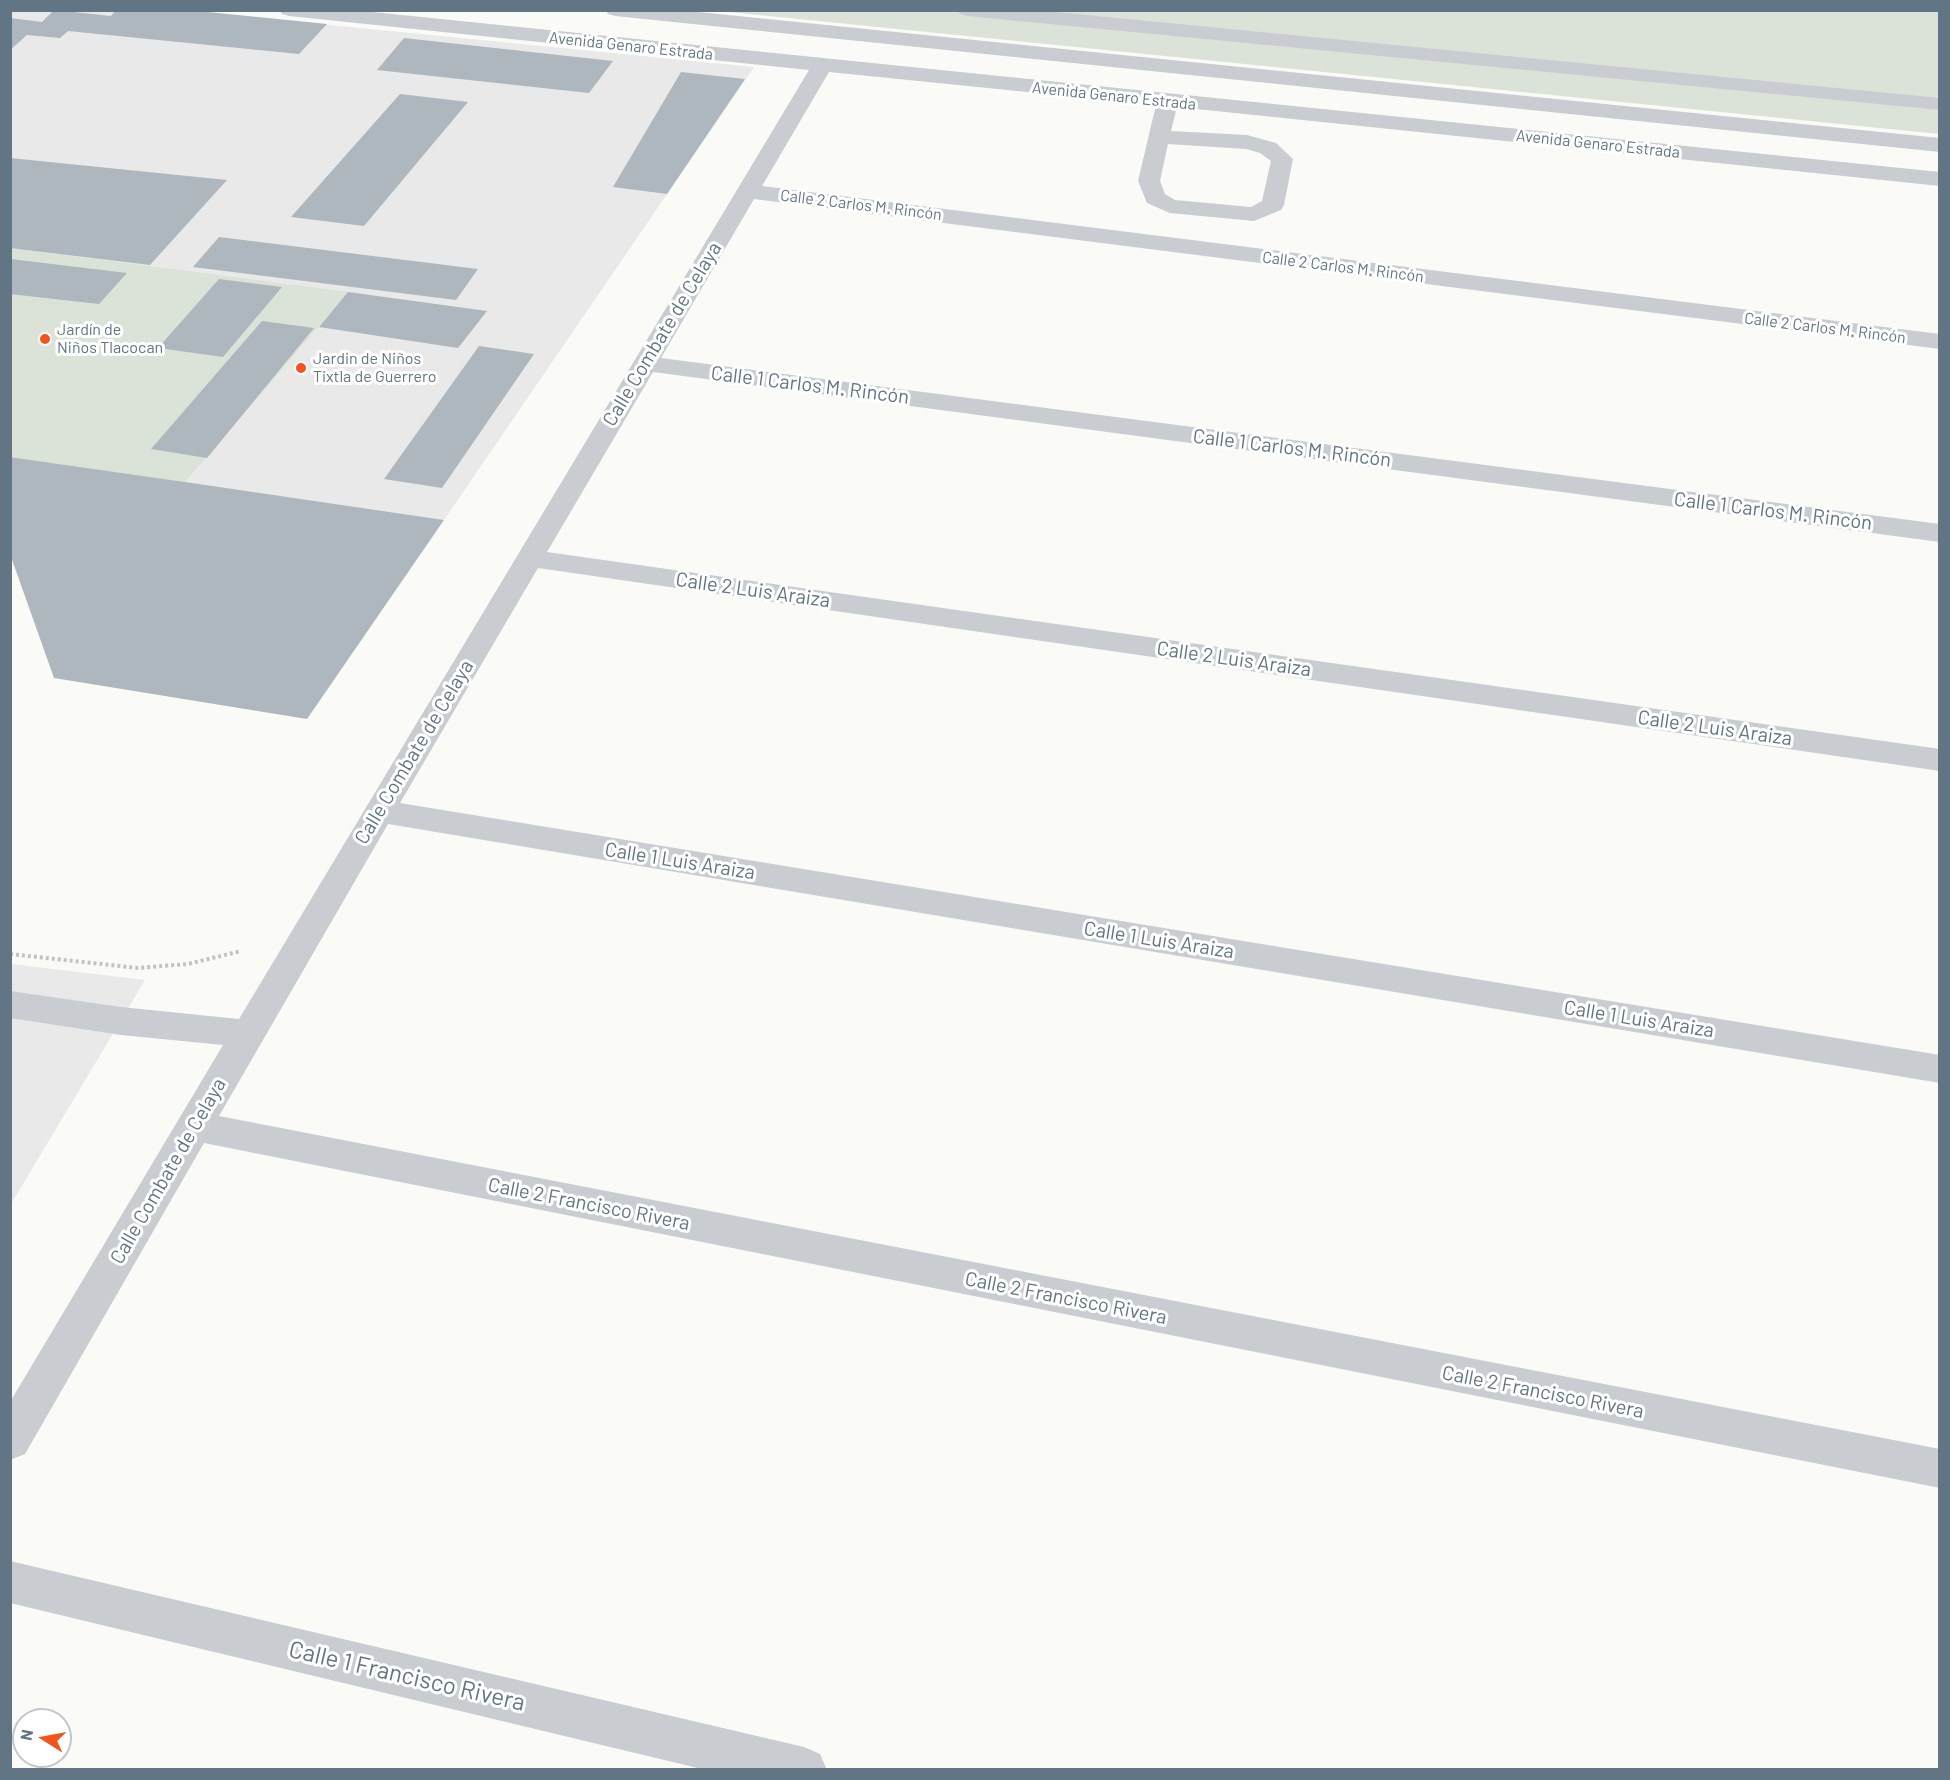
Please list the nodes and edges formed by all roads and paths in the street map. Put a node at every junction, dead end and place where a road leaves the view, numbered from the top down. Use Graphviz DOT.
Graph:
graph roads {
  1 [pos="289,10"];
  2 [pos="615,10"];
  3 [pos="967,10"];
  4 [pos="1120,10"];
  5 [pos="822,66"];
  6 [pos="1940,90"];
  7 [pos="1168,101"];
  8 [pos="1940,104"];
  9 [pos="1159,137"];
  10 [pos="1940,145"];
  11 [pos="1940,179"];
  12 [pos="747,191"];
  13 [pos="1940,342"];
  14 [pos="644,363"];
  15 [pos="1940,533"];
  16 [pos="529,558"];
  17 [pos="1940,760"];
  18 [pos="379,811"];
  19 [pos="307,935"];
  20 [pos="10,954"];
  21 [pos="10,1004"];
  22 [pos="250,1034"];
  23 [pos="1940,1069"];
  24 [pos="193,1126"];
  25 [pos="10,1442"];
  26 [pos="1940,1469"];
  27 [pos="10,1582"];
  28 [pos="804,1770"];
  1 -- 5 [label="street, Avenida Genaro Estrada"];
  2 -- 10 [label="street, Avenida Genaro Estrada"];
  3 -- 8 [label="street"];
  4 -- 6 [label="street"];
  5 -- 7 [label="street, Avenida Genaro Estrada"];
  5 -- 12 [label="street, Calle Combate de Celaya"];
  7 -- 9 [label="street"];
  7 -- 11 [label="street, Avenida Genaro Estrada"];
  9 -- 9 [label="street"];
  12 -- 13 [label="street, Calle 2 Carlos M. Rincón"];
  12 -- 14 [label="street, Calle Combate de Celaya"];
  14 -- 15 [label="street, Calle 1 Carlos M. Rincón"];
  14 -- 16 [label="street, Calle Combate de Celaya"];
  16 -- 17 [label="street, Calle 2 Luis Araiza"];
  16 -- 18 [label="street, Calle Combate de Celaya"];
  18 -- 19 [label="street, Calle Combate de Celaya"];
  18 -- 23 [label="street, Calle 1 Luis Araiza"];
  19 -- 20 [label="path"];
  19 -- 22 [label="street, Calle Combate de Celaya"];
  21 -- 22 [label="street"];
  22 -- 24 [label="street, Calle Combate de Celaya"];
  24 -- 25 [label="street, Calle Combate de Celaya"];
  24 -- 26 [label="street, Calle 2 Francisco Rivera"];
  27 -- 28 [label="street, Calle 1 Francisco Rivera"];
}
